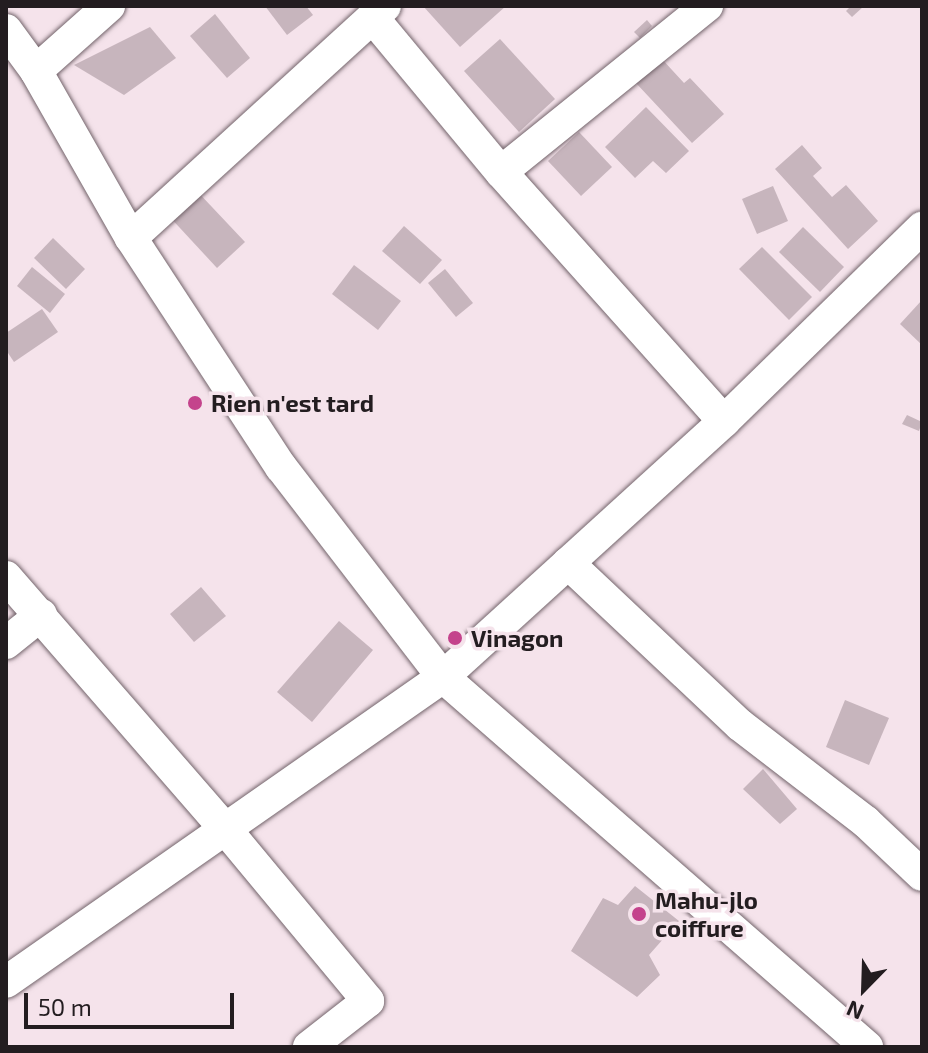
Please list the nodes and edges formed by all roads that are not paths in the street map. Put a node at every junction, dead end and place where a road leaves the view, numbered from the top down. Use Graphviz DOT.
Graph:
graph roads {
  1 [pos="109,6"];
  2 [pos="707,6"];
  3 [pos="379,12"];
  4 [pos="6,30"];
  5 [pos="36,71"];
  6 [pos="501,172"];
  7 [pos="922,228"];
  8 [pos="131,238"];
  9 [pos="724,421"];
  10 [pos="568,563"];
  11 [pos="6,577"];
  12 [pos="41,615"];
  13 [pos="6,643"];
  14 [pos="443,677"];
  15 [pos="227,831"];
  16 [pos="922,875"];
  17 [pos="6,982"];
  18 [pos="309,1047"];
  19 [pos="867,1047"];
  1 -- 5 [label="street"];
  2 -- 6 [label="street"];
  3 -- 6 [label="street"];
  3 -- 8 [label="street"];
  4 -- 5 [label="street"];
  5 -- 8 [label="street"];
  6 -- 9 [label="street"];
  7 -- 9 [label="street"];
  8 -- 14 [label="street"];
  9 -- 10 [label="street"];
  10 -- 14 [label="street"];
  10 -- 16 [label="street"];
  11 -- 12 [label="street"];
  12 -- 13 [label="street"];
  12 -- 15 [label="street"];
  14 -- 15 [label="street"];
  14 -- 19 [label="street"];
  15 -- 17 [label="street"];
  15 -- 18 [label="street"];
}
